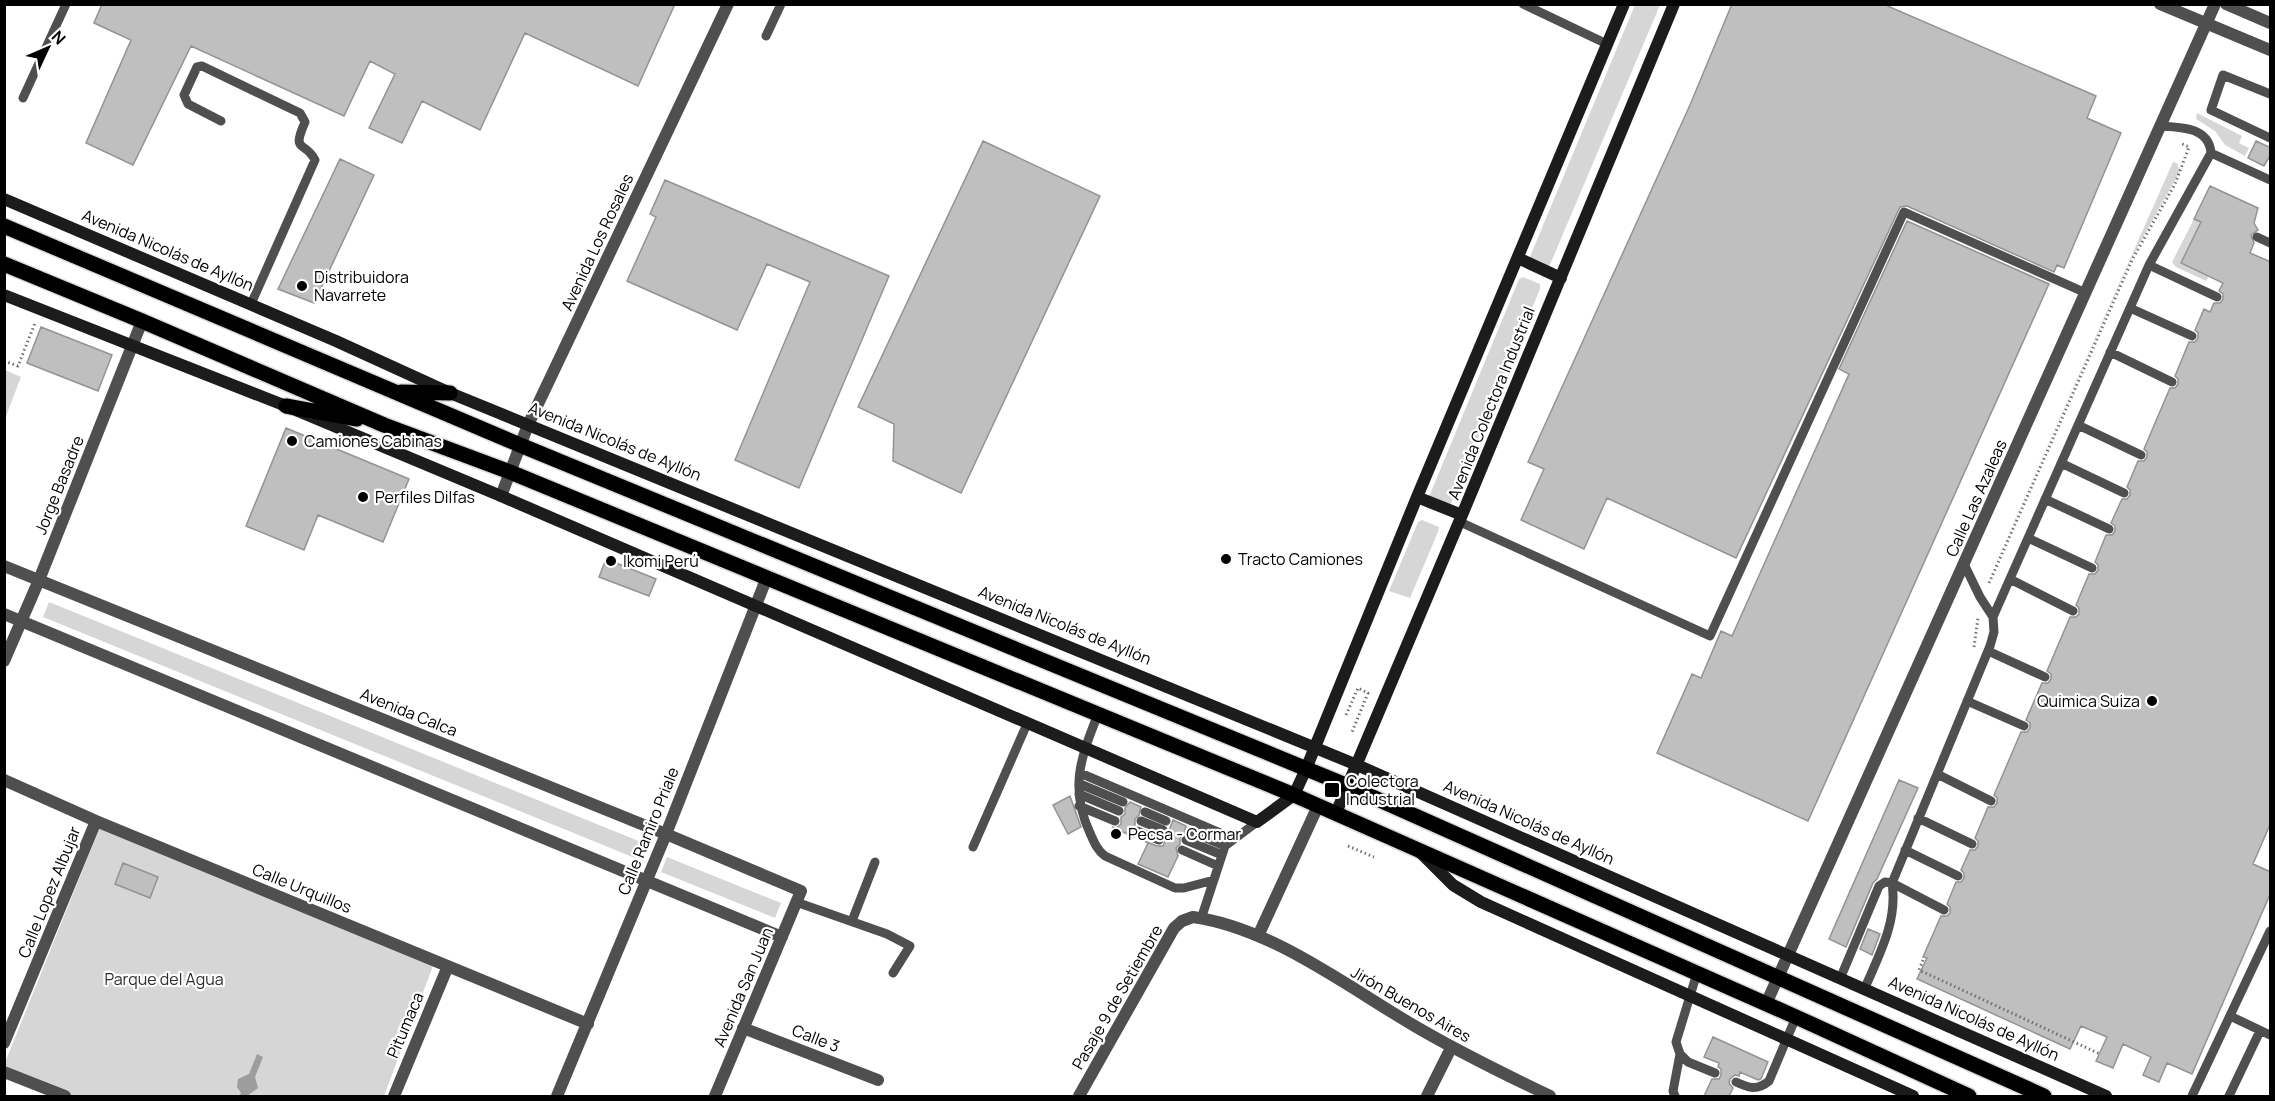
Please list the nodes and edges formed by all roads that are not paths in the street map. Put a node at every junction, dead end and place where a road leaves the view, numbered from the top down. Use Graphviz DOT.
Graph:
graph roads {
  1 [pos="66,4"];
  2 [pos="728,4"];
  3 [pos="781,4"];
  4 [pos="1523,4"];
  5 [pos="1624,4"];
  6 [pos="1674,4"];
  7 [pos="2160,4"];
  8 [pos="2215,4"];
  9 [pos="2226,4"];
  10 [pos="2271,23"];
  11 [pos="2207,24"];
  12 [pos="766,36"];
  13 [pos="1607,44"];
  14 [pos="2271,50"];
  15 [pos="2271,94"];
  16 [pos="23,98"];
  17 [pos="221,121"];
  18 [pos="2160,126"];
  19 [pos="2271,138"];
  20 [pos="2211,153"];
  21 [pos="2270,177"];
  22 [pos="4,200"];
  23 [pos="4,226"];
  24 [pos="2258,237"];
  25 [pos="2271,243"];
  26 [pos="1518,258"];
  27 [pos="4,264"];
  28 [pos="2149,265"];
  29 [pos="1561,278"];
  30 [pos="2086,293"];
  31 [pos="4,295"];
  32 [pos="2217,297"];
  33 [pos="251,304"];
  34 [pos="2130,308"];
  35 [pos="142,321"];
  36 [pos="2192,336"];
  37 [pos="132,346"];
  38 [pos="2110,352"];
  39 [pos="2172,382"];
  40 [pos="392,391"];
  41 [pos="450,393"];
  42 [pos="286,406"];
  43 [pos="384,424"];
  44 [pos="528,425"];
  45 [pos="2078,425"];
  46 [pos="520,446"];
  47 [pos="2141,455"];
  48 [pos="2061,463"];
  49 [pos="510,472"];
  50 [pos="2124,493"];
  51 [pos="501,496"];
  52 [pos="1417,497"];
  53 [pos="2045,499"];
  54 [pos="1461,518"];
  55 [pos="2109,529"];
  56 [pos="2028,538"];
  57 [pos="1964,564"];
  58 [pos="4,566"];
  59 [pos="2092,568"];
  60 [pos="767,577"];
  61 [pos="2010,579"];
  62 [pos="39,580"];
  63 [pos="754,607"];
  64 [pos="2073,611"];
  65 [pos="4,614"];
  66 [pos="1993,617"];
  67 [pos="20,621"];
  68 [pos="1988,651"];
  69 [pos="4,661"];
  70 [pos="2045,677"];
  71 [pos="1113,689"];
  72 [pos="1967,701"];
  73 [pos="1098,714"];
  74 [pos="1027,724"];
  75 [pos="2024,726"];
  76 [pos="1315,747"];
  77 [pos="1085,748"];
  78 [pos="1357,765"];
  79 [pos="1306,769"];
  80 [pos="1080,773"];
  81 [pos="1937,774"];
  82 [pos="4,780"];
  83 [pos="1080,784"];
  84 [pos="1348,786"];
  85 [pos="1078,794"];
  86 [pos="1294,795"];
  87 [pos="1991,801"];
  88 [pos="1080,806"];
  89 [pos="1318,806"];
  90 [pos="1336,813"];
  91 [pos="1143,816"];
  92 [pos="1918,818"];
  93 [pos="96,821"];
  94 [pos="1115,821"];
  95 [pos="1257,822"];
  96 [pos="1165,825"];
  97 [pos="1137,831"];
  98 [pos="666,834"];
  99 [pos="1188,835"];
  100 [pos="1234,839"];
  101 [pos="1159,840"];
  102 [pos="1972,844"];
  103 [pos="973,847"];
  104 [pos="1182,850"];
  105 [pos="1224,850"];
  106 [pos="1418,850"];
  107 [pos="1905,850"];
  108 [pos="874,862"];
  109 [pos="1218,866"];
  110 [pos="1958,876"];
  111 [pos="647,880"];
  112 [pos="1214,880"];
  113 [pos="1892,882"];
  114 [pos="799,896"];
  115 [pos="1944,910"];
  116 [pos="1201,919"];
  117 [pos="852,921"];
  118 [pos="2271,931"];
  119 [pos="1258,936"];
  120 [pos="782,937"];
  121 [pos="1788,956"];
  122 [pos="448,966"];
  123 [pos="893,973"];
  124 [pos="1697,973"];
  125 [pos="1778,977"];
  126 [pos="1840,979"];
  127 [pos="1864,990"];
  128 [pos="1690,996"];
  129 [pos="1766,1004"];
  130 [pos="2230,1016"];
  131 [pos="1796,1017"];
  132 [pos="588,1024"];
  133 [pos="744,1028"];
  134 [pos="2260,1031"];
  135 [pos="2271,1035"];
  136 [pos="1786,1040"];
  137 [pos="4,1043"];
  138 [pos="1451,1048"];
  139 [pos="1680,1054"];
  140 [pos="4,1072"];
  141 [pos="1715,1074"];
  142 [pos="878,1080"];
  143 [pos="1736,1082"];
  144 [pos="1761,1088"];
  145 [pos="65,1096"];
  146 [pos="394,1096"];
  147 [pos="557,1096"];
  148 [pos="715,1096"];
  149 [pos="1079,1096"];
  150 [pos="1427,1096"];
  151 [pos="1550,1096"];
  152 [pos="1675,1096"];
  153 [pos="1755,1096"];
  154 [pos="1913,1096"];
  155 [pos="1969,1096"];
  156 [pos="2044,1096"];
  157 [pos="2106,1096"];
  158 [pos="2192,1096"];
  159 [pos="2229,1096"];
  1 -- 16 [label="lane"];
  2 -- 44 [label="street, Avenida Los Rosales"];
  3 -- 12 [label="lane"];
  4 -- 13 [label="lane"];
  5 -- 13 [label="main road, Avenida Colectora Industrial"];
  6 -- 29 [label="main road, Avenida Colectora Industrial"];
  7 -- 11 [label="street"];
  8 -- 11 [label="street, Calle Las Azaleas"];
  9 -- 10 [label="street"];
  11 -- 14 [label="street"];
  11 -- 18 [label="street, Calle Las Azaleas"];
  13 -- 26 [label="main road, Avenida Colectora Industrial"];
  15 -- 19 [label="lane"];
  17 -- 33 [label="lane"];
  18 -- 20 [label="lane"];
  18 -- 30 [label="street, Calle Las Azaleas"];
  20 -- 21 [label="lane"];
  20 -- 28 [label="lane"];
  22 -- 33 [label="main road, Avenida Nicolás de Ayllón"];
  23 -- 40 [label="main road"];
  24 -- 25 [label="lane"];
  26 -- 29 [label="main road"];
  26 -- 52 [label="main road, Avenida Colectora Industrial"];
  27 -- 35 [label="main road"];
  28 -- 32 [label="lane"];
  28 -- 34 [label="lane"];
  29 -- 54 [label="main road, Avenida Colectora Industrial"];
  30 -- 54 [label="lane"];
  30 -- 57 [label="street, Calle Las Azaleas"];
  31 -- 37 [label="main road"];
  33 -- 41 [label="main road, Avenida Nicolás de Ayllón"];
  34 -- 36 [label="lane"];
  34 -- 38 [label="lane"];
  35 -- 37 [label="street, Jorge Basadre"];
  35 -- 43 [label="main road"];
  37 -- 42 [label="main road"];
  37 -- 62 [label="street, Jorge Basadre"];
  38 -- 39 [label="lane"];
  38 -- 45 [label="lane"];
  40 -- 41 [label="main road"];
  40 -- 46 [label="main road"];
  41 -- 44 [label="main road, Avenida Nicolás de Ayllón"];
  42 -- 43 [label="main road"];
  42 -- 51 [label="main road"];
  43 -- 49 [label="main road"];
  44 -- 46 [label="street, Avenida Los Rosales"];
  44 -- 76 [label="main road, Avenida Nicolás de Ayllón"];
  45 -- 47 [label="lane"];
  45 -- 48 [label="lane"];
  46 -- 49 [label="street, Avenida Los Rosales"];
  46 -- 71 [label="main road"];
  48 -- 50 [label="lane"];
  48 -- 53 [label="lane"];
  49 -- 51 [label="street, Avenida Los Rosales"];
  49 -- 60 [label="main road"];
  51 -- 63 [label="main road"];
  52 -- 54 [label="main road"];
  52 -- 76 [label="main road, Avenida Colectora Industrial"];
  53 -- 55 [label="lane"];
  53 -- 56 [label="lane"];
  54 -- 78 [label="main road, Avenida Colectora Industrial"];
  56 -- 59 [label="lane"];
  56 -- 61 [label="lane"];
  57 -- 66 [label="lane"];
  57 -- 121 [label="street, Calle Las Azaleas"];
  58 -- 62 [label="street, Avenida Calca"];
  60 -- 63 [label="street, Calle Ramiro Priale"];
  60 -- 73 [label="main road"];
  61 -- 64 [label="lane"];
  61 -- 66 [label="lane"];
  62 -- 67 [label="street, Jorge Basadre"];
  62 -- 98 [label="street, Avenida Calca"];
  63 -- 74 [label="main road"];
  63 -- 98 [label="street, Calle Ramiro Priale"];
  65 -- 67 [label="street"];
  66 -- 68 [label="lane"];
  67 -- 69 [label="street, Jorge Basadre"];
  67 -- 111 [label="street"];
  68 -- 70 [label="lane"];
  68 -- 72 [label="lane"];
  71 -- 73 [label="main road"];
  71 -- 79 [label="main road"];
  72 -- 75 [label="lane"];
  72 -- 81 [label="lane"];
  73 -- 77 [label="lane"];
  73 -- 86 [label="main road"];
  74 -- 77 [label="main road"];
  74 -- 103 [label="lane"];
  76 -- 78 [label="main road, Avenida Nicolás de Ayllón"];
  76 -- 79 [label="main road, Avenida Colectora Industrial"];
  77 -- 80 [label="lane"];
  77 -- 95 [label="main road"];
  78 -- 84 [label="main road, Avenida Colectora Industrial"];
  78 -- 121 [label="main road, Avenida Nicolás de Ayllón"];
  79 -- 84 [label="main road"];
  79 -- 86 [label="main road, Avenida Colectora Industrial"];
  80 -- 83 [label="lane"];
  80 -- 100 [label="lane"];
  81 -- 87 [label="lane"];
  81 -- 92 [label="lane"];
  82 -- 93 [label="street, Calle Urquillos"];
  83 -- 85 [label="lane"];
  83 -- 85 [label="lane"];
  84 -- 90 [label="main road, Avenida Colectora Industrial"];
  84 -- 125 [label="main road"];
  85 -- 88 [label="lane"];
  86 -- 89 [label="main road"];
  86 -- 95 [label="main road"];
  88 -- 94 [label="lane"];
  88 -- 112 [label="lane"];
  89 -- 90 [label="main road"];
  89 -- 119 [label="street"];
  90 -- 106 [label="main road"];
  91 -- 96 [label="lane"];
  92 -- 102 [label="lane"];
  92 -- 107 [label="lane"];
  93 -- 122 [label="street, Calle Urquillos"];
  93 -- 137 [label="street, Calle Lopez Albujar"];
  95 -- 100 [label="lane"];
  97 -- 101 [label="lane"];
  98 -- 111 [label="street, Calle Ramiro Priale"];
  98 -- 114 [label="street, Avenida Calca"];
  99 -- 105 [label="lane"];
  100 -- 105 [label="lane"];
  104 -- 109 [label="lane"];
  105 -- 109 [label="lane"];
  106 -- 124 [label="main road"];
  106 -- 128 [label="main road"];
  107 -- 110 [label="lane"];
  107 -- 113 [label="lane"];
  108 -- 117 [label="lane"];
  109 -- 112 [label="lane"];
  111 -- 120 [label="street"];
  111 -- 132 [label="street, Calle Ramiro Priale"];
  112 -- 116 [label="lane"];
  113 -- 115 [label="lane"];
  113 -- 126 [label="lane"];
  113 -- 127 [label="lane"];
  114 -- 117 [label="lane"];
  114 -- 120 [label="street, Avenida San Juan"];
  116 -- 119 [label="street"];
  116 -- 149 [label="street, Pasaje 9 de Setiembre"];
  117 -- 123 [label="lane"];
  118 -- 130 [label="lane"];
  119 -- 138 [label="street, Jirón Buenos Aires"];
  120 -- 133 [label="street, Avenida San Juan"];
  121 -- 125 [label="street, Calle Las Azaleas"];
  121 -- 126 [label="main road, Avenida Nicolás de Ayllón"];
  122 -- 132 [label="street, Calle Urquillos"];
  122 -- 146 [label="street, Pitumaca"];
  124 -- 128 [label="lane"];
  124 -- 129 [label="main road"];
  125 -- 129 [label="street, Calle Las Azaleas"];
  125 -- 156 [label="main road"];
  126 -- 127 [label="main road, Avenida Nicolás de Ayllón"];
  127 -- 157 [label="main road, Avenida Nicolás de Ayllón"];
  128 -- 136 [label="main road"];
  128 -- 139 [label="lane"];
  129 -- 131 [label="main road"];
  130 -- 134 [label="lane"];
  130 -- 158 [label="lane"];
  131 -- 136 [label="lane"];
  131 -- 155 [label="main road"];
  132 -- 147 [label="street, Calle Ramiro Priale"];
  133 -- 142 [label="street, Calle 3"];
  133 -- 148 [label="street, Avenida San Juan"];
  134 -- 135 [label="lane"];
  134 -- 159 [label="lane"];
  136 -- 144 [label="lane"];
  136 -- 154 [label="main road"];
  138 -- 150 [label="street"];
  138 -- 151 [label="street, Jirón Buenos Aires"];
  139 -- 141 [label="lane"];
  139 -- 152 [label="lane"];
  140 -- 145 [label="street"];
  143 -- 144 [label="lane"];
  144 -- 153 [label="lane"];
}
